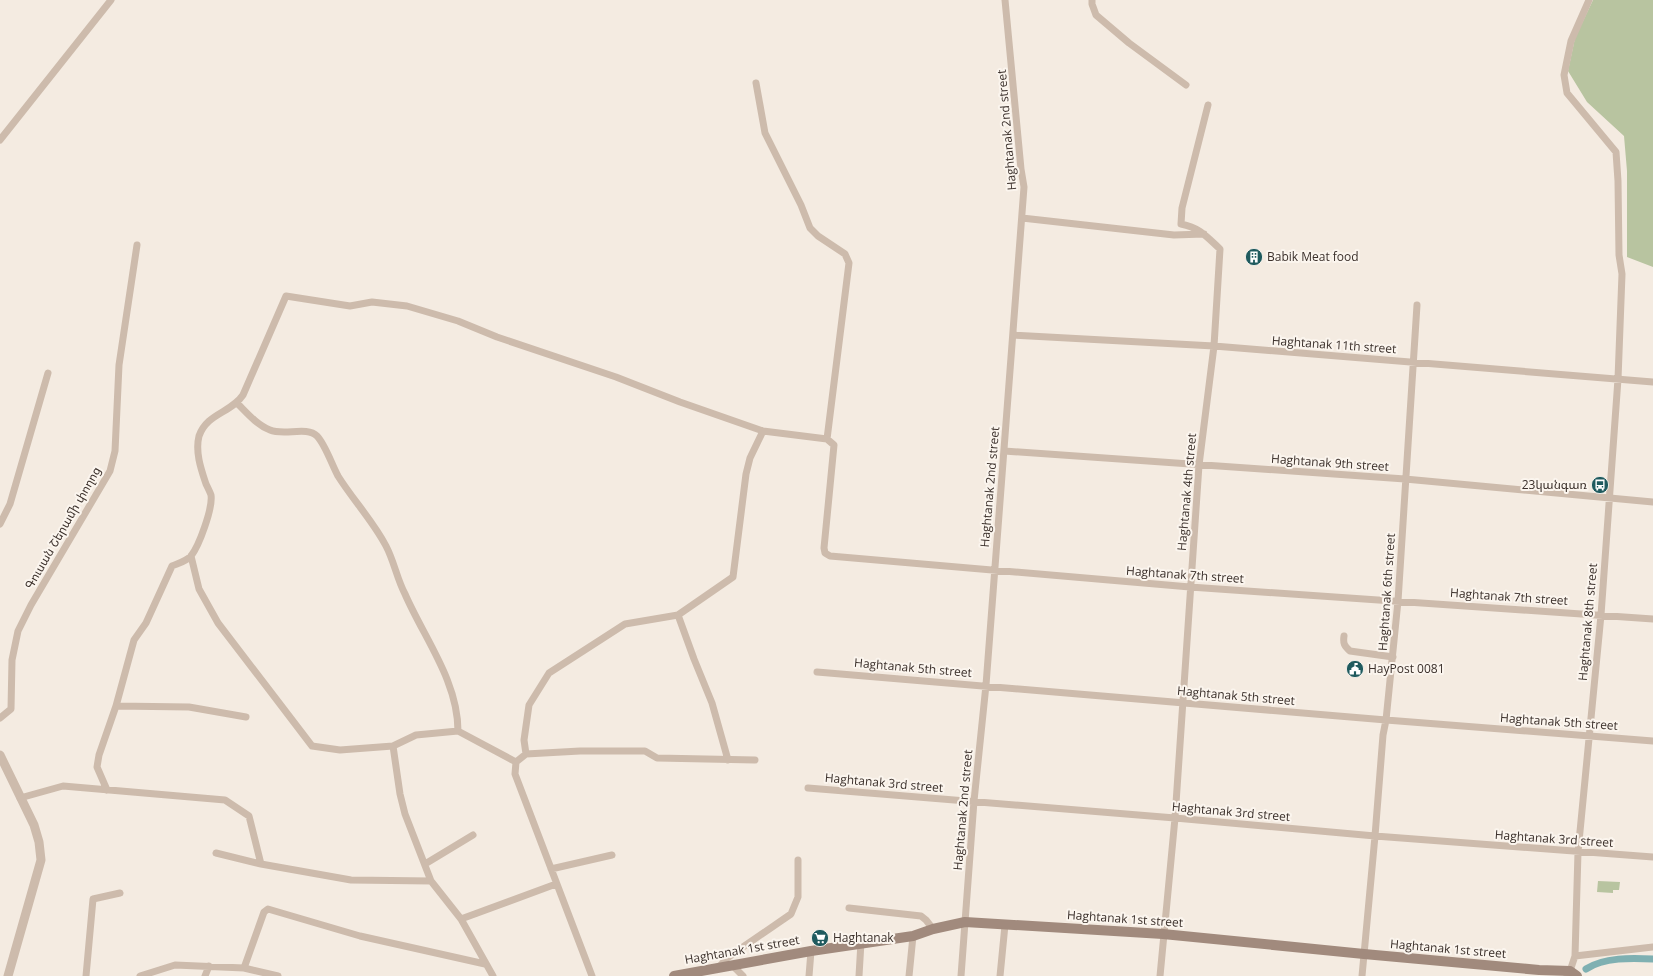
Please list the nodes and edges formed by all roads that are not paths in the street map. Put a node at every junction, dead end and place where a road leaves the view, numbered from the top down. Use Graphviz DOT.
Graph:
graph roads {
  1 [pos="111,0"];
  2 [pos="1005,0"];
  3 [pos="1092,0"];
  4 [pos="1589,0"];
  5 [pos="756,83"];
  6 [pos="1186,85"];
  7 [pos="1208,105"];
  8 [pos="0,140"];
  9 [pos="1022,218"];
  10 [pos="1204,234"];
  11 [pos="137,246"];
  12 [pos="1417,305"];
  13 [pos="1013,335"];
  14 [pos="1214,346"];
  15 [pos="1414,362"];
  16 [pos="48,373"];
  17 [pos="1618,379"];
  18 [pos="1653,382"];
  19 [pos="237,403"];
  20 [pos="763,431"];
  21 [pos="827,439"];
  22 [pos="1004,451"];
  23 [pos="1199,466"];
  24 [pos="1405,479"];
  25 [pos="1609,498"];
  26 [pos="1653,502"];
  27 [pos="0,524"];
  28 [pos="191,556"];
  29 [pos="995,570"];
  30 [pos="1190,587"];
  31 [pos="1398,601"];
  32 [pos="678,615"];
  33 [pos="1601,615"];
  34 [pos="1653,619"];
  35 [pos="1344,636"];
  36 [pos="1392,657"];
  37 [pos="816,672"];
  38 [pos="986,685"];
  39 [pos="1183,703"];
  40 [pos="116,706"];
  41 [pos="246,717"];
  42 [pos="0,718"];
  43 [pos="1386,720"];
  44 [pos="458,731"];
  45 [pos="1589,735"];
  46 [pos="1653,741"];
  47 [pos="392,746"];
  48 [pos="526,754"];
  49 [pos="0,756"];
  50 [pos="728,760"];
  51 [pos="755,760"];
  52 [pos="516,762"];
  53 [pos="808,788"];
  54 [pos="106,790"];
  55 [pos="20,798"];
  56 [pos="974,801"];
  57 [pos="1175,818"];
  58 [pos="473,835"];
  59 [pos="1375,836"];
  60 [pos="1578,852"];
  61 [pos="216,853"];
  62 [pos="612,854"];
  63 [pos="1653,857"];
  64 [pos="798,860"];
  65 [pos="261,864"];
  66 [pos="425,864"];
  67 [pos="551,868"];
  68 [pos="431,881"];
  69 [pos="556,884"];
  70 [pos="120,894"];
  71 [pos="849,908"];
  72 [pos="461,919"];
  73 [pos="965,922"];
  74 [pos="1005,925"];
  75 [pos="933,929"];
  76 [pos="1163,934"];
  77 [pos="913,936"];
  78 [pos="861,942"];
  79 [pos="1652,946"];
  80 [pos="811,951"];
  81 [pos="1364,954"];
  82 [pos="1575,956"];
  83 [pos="485,964"];
  84 [pos="732,965"];
  85 [pos="208,966"];
  86 [pos="719,967"];
  87 [pos="244,968"];
  88 [pos="1538,973"];
  89 [pos="1571,974"];
  90 [pos="8,976"];
  91 [pos="86,976"];
  92 [pos="140,976"];
  93 [pos="205,976"];
  94 [pos="278,976"];
  95 [pos="493,976"];
  96 [pos="592,976"];
  97 [pos="674,976"];
  98 [pos="743,976"];
  99 [pos="809,976"];
  100 [pos="859,976"];
  101 [pos="909,976"];
  102 [pos="961,976"];
  103 [pos="1000,976"];
  104 [pos="1160,976"];
  105 [pos="1362,976"];
  1 -- 8 [label="street"];
  2 -- 9 [label="street, Haghtanak 2nd street"];
  3 -- 6 [label="street"];
  4 -- 17 [label="street, Haghtanak 8th street"];
  5 -- 21 [label="street"];
  7 -- 10 [label="street, Haghtanak 4th street"];
  9 -- 10 [label="street"];
  9 -- 13 [label="street, Haghtanak 2nd street"];
  10 -- 14 [label="street, Haghtanak 4th street"];
  11 -- 42 [label="street, Գուսան Շերամի փողոց"];
  12 -- 15 [label="street, Haghtanak 6th street"];
  13 -- 14 [label="street, Haghtanak 11th street"];
  13 -- 22 [label="street, Haghtanak 2nd street"];
  14 -- 15 [label="street, Haghtanak 11th street"];
  14 -- 23 [label="street, Haghtanak 4th street"];
  15 -- 17 [label="street, Haghtanak 11th street"];
  15 -- 24 [label="street, Haghtanak 6th street"];
  16 -- 27 [label="street"];
  17 -- 18 [label="street, Haghtanak 11th street"];
  17 -- 25 [label="street, Haghtanak 8th street"];
  19 -- 20 [label="street"];
  19 -- 28 [label="street"];
  19 -- 44 [label="street"];
  20 -- 21 [label="street"];
  20 -- 32 [label="street"];
  21 -- 29 [label="street, Haghtanak 7th street"];
  22 -- 23 [label="street, Haghtanak 9th street"];
  22 -- 29 [label="street, Haghtanak 2nd street"];
  23 -- 24 [label="street, Haghtanak 9th street"];
  23 -- 30 [label="street, Haghtanak 4th street"];
  24 -- 25 [label="street, Haghtanak 9th street"];
  24 -- 31 [label="street, Haghtanak 6th street"];
  25 -- 26 [label="street, Haghtanak 9th street"];
  25 -- 33 [label="street, Haghtanak 8th street"];
  28 -- 40 [label="street"];
  28 -- 47 [label="street"];
  29 -- 30 [label="street, Haghtanak 7th street"];
  29 -- 38 [label="street, Haghtanak 2nd street"];
  30 -- 31 [label="street, Haghtanak 7th street"];
  30 -- 39 [label="street, Haghtanak 4th street"];
  31 -- 33 [label="street, Haghtanak 7th street"];
  31 -- 36 [label="street, Haghtanak 6th street"];
  32 -- 48 [label="street"];
  32 -- 50 [label="street"];
  33 -- 34 [label="street, Haghtanak 7th street"];
  33 -- 45 [label="street, Haghtanak 8th street"];
  35 -- 36 [label="street"];
  36 -- 43 [label="street, Haghtanak 6th street"];
  37 -- 38 [label="street, Haghtanak 5th street"];
  38 -- 39 [label="street, Haghtanak 5th street"];
  38 -- 56 [label="street, Haghtanak 2nd street"];
  39 -- 43 [label="street, Haghtanak 5th street"];
  39 -- 57 [label="street, Haghtanak 4th street"];
  40 -- 41 [label="street"];
  40 -- 54 [label="street"];
  43 -- 45 [label="street, Haghtanak 5th street"];
  43 -- 59 [label="street, Haghtanak 6th street"];
  44 -- 47 [label="street"];
  44 -- 52 [label="street"];
  45 -- 46 [label="street, Haghtanak 5th street"];
  45 -- 60 [label="street, Haghtanak 8th street"];
  47 -- 66 [label="street"];
  48 -- 50 [label="street"];
  48 -- 52 [label="street"];
  49 -- 55 [label="street"];
  50 -- 51 [label="street"];
  52 -- 67 [label="street"];
  53 -- 56 [label="street, Haghtanak 3rd street"];
  54 -- 55 [label="street"];
  54 -- 65 [label="street"];
  55 -- 90 [label="street"];
  56 -- 57 [label="street, Haghtanak 3rd street"];
  56 -- 73 [label="street, Haghtanak 2nd street"];
  57 -- 59 [label="street, Haghtanak 3rd street"];
  57 -- 76 [label="street, Haghtanak 4th street"];
  58 -- 66 [label="street"];
  59 -- 60 [label="street, Haghtanak 3rd street"];
  59 -- 81 [label="street, Haghtanak 6th street"];
  60 -- 63 [label="street, Haghtanak 3rd street"];
  60 -- 82 [label="street, Haghtanak 8th street"];
  61 -- 65 [label="street"];
  62 -- 67 [label="street"];
  64 -- 86 [label="street"];
  65 -- 68 [label="street"];
  66 -- 68 [label="street"];
  67 -- 69 [label="street"];
  68 -- 72 [label="street"];
  69 -- 72 [label="street"];
  69 -- 96 [label="street"];
  70 -- 91 [label="street"];
  71 -- 75 [label="street"];
  72 -- 83 [label="street"];
  73 -- 74 [label="main road, Haghtanak 1st street"];
  73 -- 75 [label="main road, Haghtanak 1st street"];
  73 -- 102 [label="street, Haghtanak 2nd street"];
  74 -- 76 [label="main road, Haghtanak 1st street"];
  74 -- 103 [label="street"];
  75 -- 77 [label="main road, Haghtanak 1st street"];
  76 -- 81 [label="main road, Haghtanak 1st street"];
  76 -- 104 [label="street, Haghtanak 4th street"];
  77 -- 78 [label="main road, Haghtanak 1st street"];
  77 -- 101 [label="street"];
  78 -- 80 [label="main road, Haghtanak 1st street"];
  78 -- 100 [label="street"];
  79 -- 82 [label="street"];
  80 -- 84 [label="main road, Haghtanak 1st street"];
  80 -- 99 [label="street"];
  81 -- 88 [label="main road, Haghtanak 1st street"];
  81 -- 105 [label="street, Haghtanak 6th street"];
  82 -- 89 [label="street, Haghtanak 8th street"];
  83 -- 87 [label="street"];
  83 -- 95 [label="street"];
  84 -- 86 [label="main road, Haghtanak 1st street"];
  84 -- 98 [label="street"];
  85 -- 87 [label="street"];
  85 -- 92 [label="street"];
  85 -- 93 [label="street"];
  86 -- 97 [label="main road, Haghtanak 1st street"];
  87 -- 94 [label="street"];
  88 -- 89 [label="main road, Haghtanak 1st street"];
}
